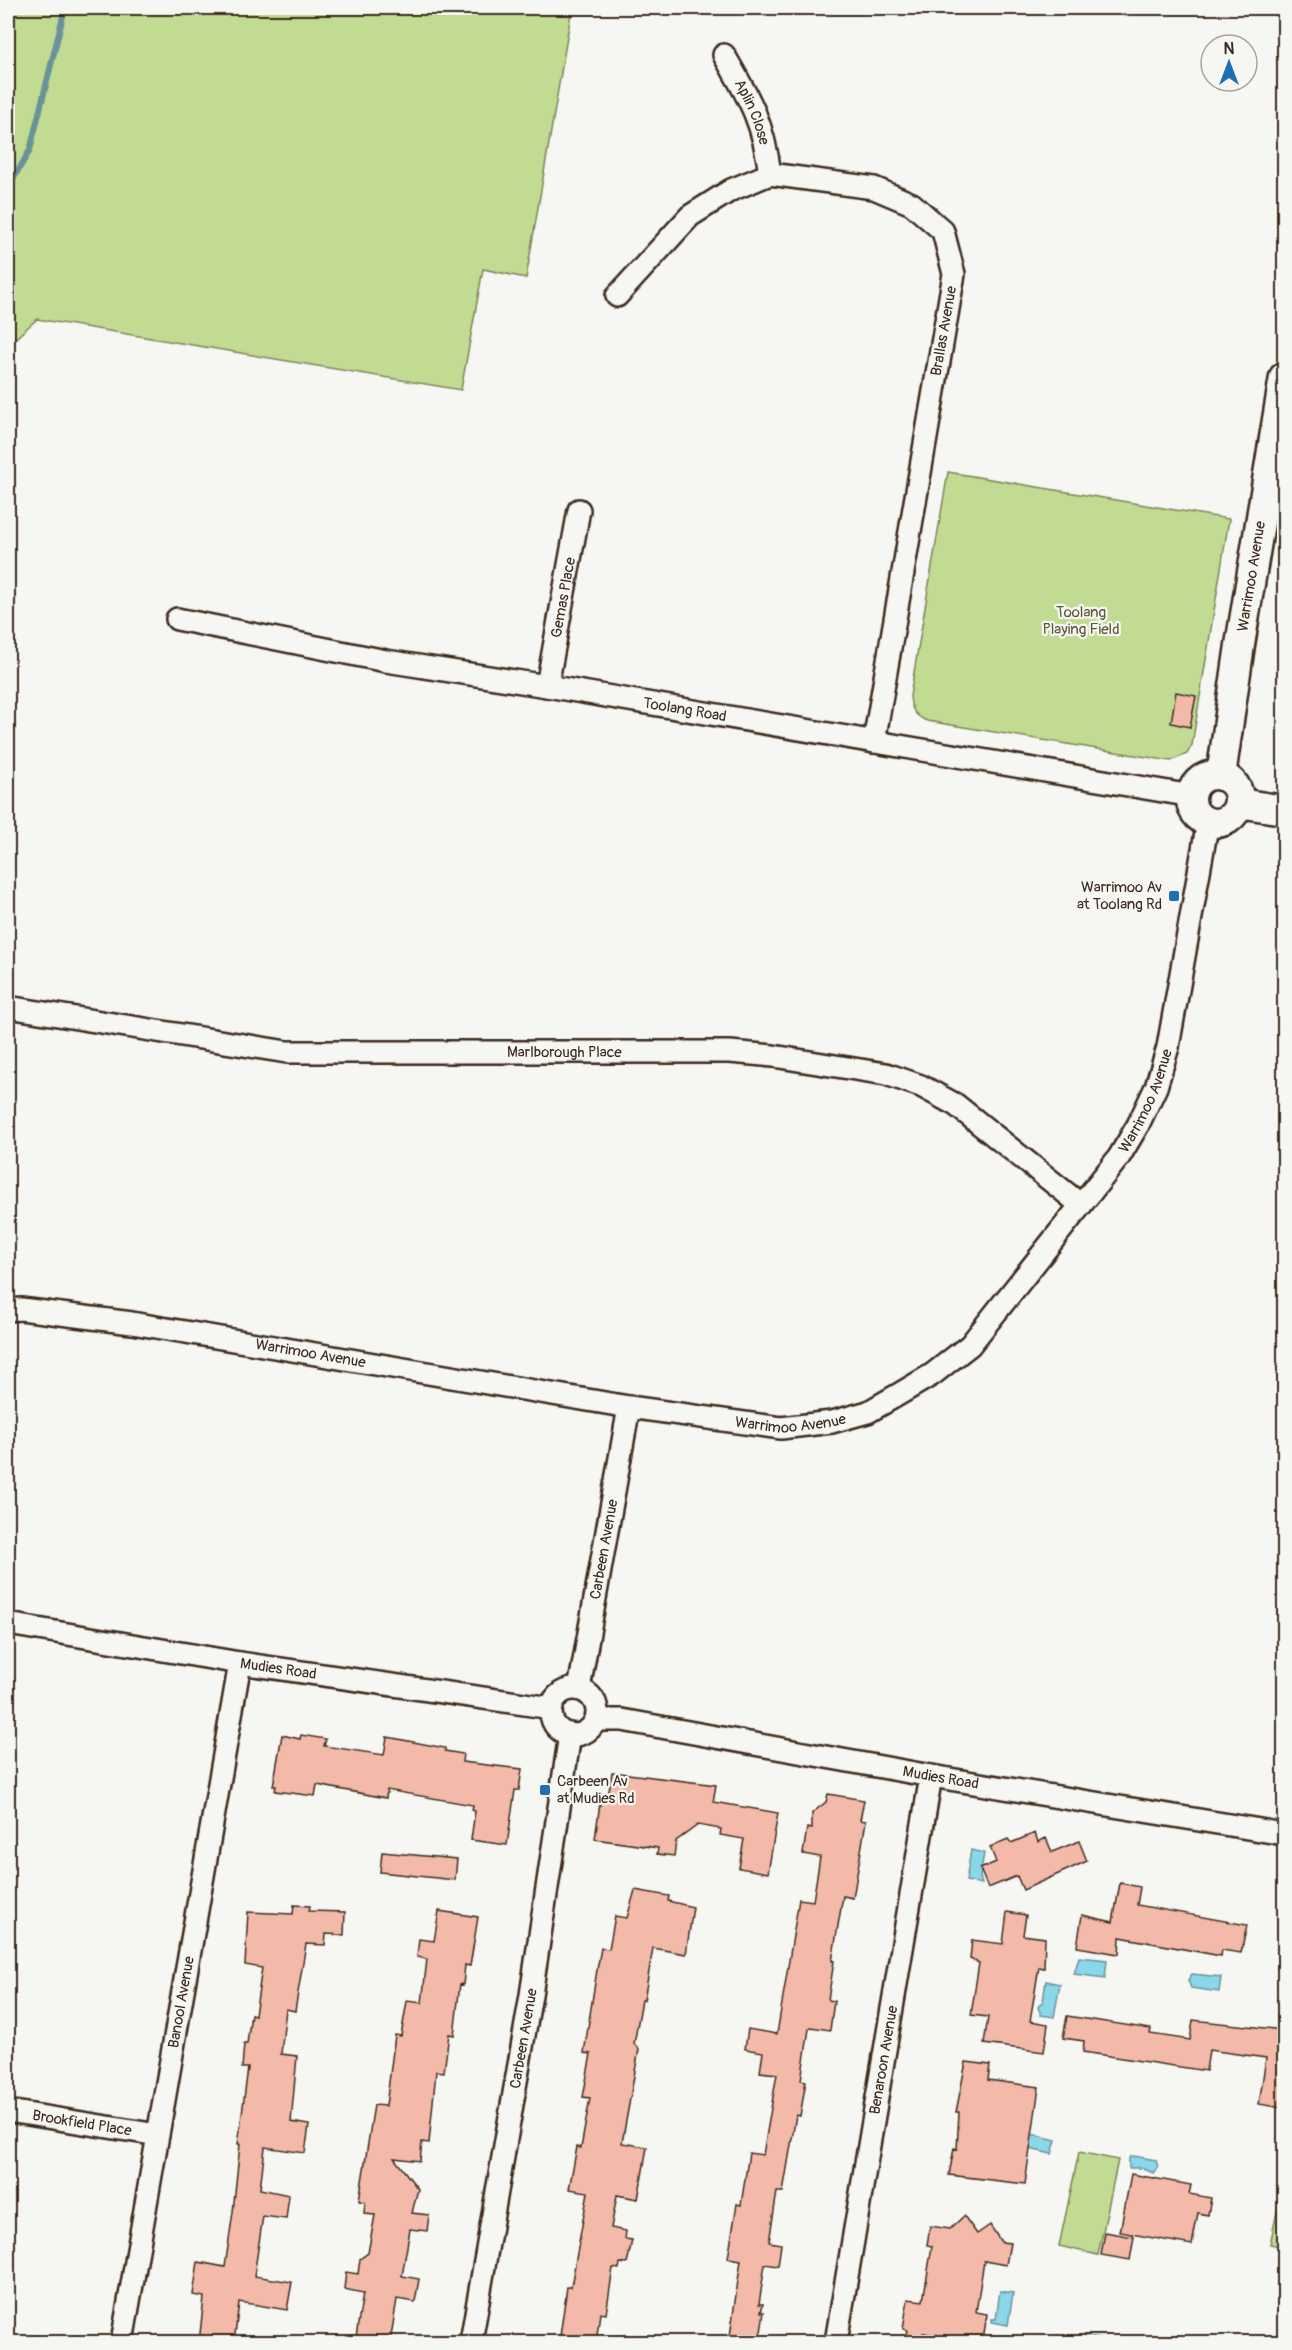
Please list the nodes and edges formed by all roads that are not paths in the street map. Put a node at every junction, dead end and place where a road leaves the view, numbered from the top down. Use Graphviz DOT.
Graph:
graph roads {
  1 [pos="724,55"];
  2 [pos="770,174"];
  3 [pos="617,296"];
  4 [pos="1284,377"];
  5 [pos="579,510"];
  6 [pos="177,619"];
  7 [pos="547,686"];
  8 [pos="874,742"];
  9 [pos="1221,776"];
  10 [pos="1192,796"];
  11 [pos="1239,803"];
  12 [pos="1284,810"];
  13 [pos="1208,821"];
  14 [pos="8,1007"];
  15 [pos="1082,1205"];
  16 [pos="8,1310"];
  17 [pos="628,1407"];
  18 [pos="8,1624"];
  19 [pos="240,1663"];
  20 [pos="579,1689"];
  21 [pos="552,1708"];
  22 [pos="596,1720"];
  23 [pos="570,1734"];
  24 [pos="932,1776"];
  25 [pos="1284,1834"];
  26 [pos="8,2111"];
  27 [pos="158,2135"];
  28 [pos="122,2343"];
  29 [pos="471,2343"];
  30 [pos="836,2343"];
  1 -- 2 [label="street, Aplin Close"];
  2 -- 3 [label="street, Brallas Avenue"];
  2 -- 8 [label="street, Brallas Avenue"];
  4 -- 9 [label="street, Warrimoo Avenue"];
  5 -- 7 [label="street, Gemas Place"];
  6 -- 7 [label="street, Toolang Road"];
  7 -- 8 [label="street, Toolang Road"];
  8 -- 10 [label="street, Toolang Road"];
  9 -- 10 [label="street"];
  9 -- 11 [label="street"];
  10 -- 13 [label="street"];
  11 -- 12 [label="street"];
  11 -- 13 [label="street"];
  13 -- 15 [label="street, Warrimoo Avenue"];
  14 -- 15 [label="street, Marlborough Place"];
  15 -- 17 [label="street, Warrimoo Avenue"];
  16 -- 17 [label="street, Warrimoo Avenue"];
  17 -- 20 [label="street, Carbeen Avenue"];
  18 -- 19 [label="street, Mudies Road"];
  19 -- 21 [label="street, Mudies Road"];
  19 -- 27 [label="street, Banool Avenue"];
  20 -- 21 [label="street"];
  20 -- 22 [label="street"];
  21 -- 23 [label="street"];
  22 -- 23 [label="street"];
  22 -- 24 [label="street, Mudies Road"];
  23 -- 29 [label="street, Carbeen Avenue"];
  24 -- 25 [label="street, Mudies Road"];
  24 -- 30 [label="street, Benaroon Avenue"];
  26 -- 27 [label="street, Brookfield Place"];
  27 -- 28 [label="street, Banool Avenue"];
}
